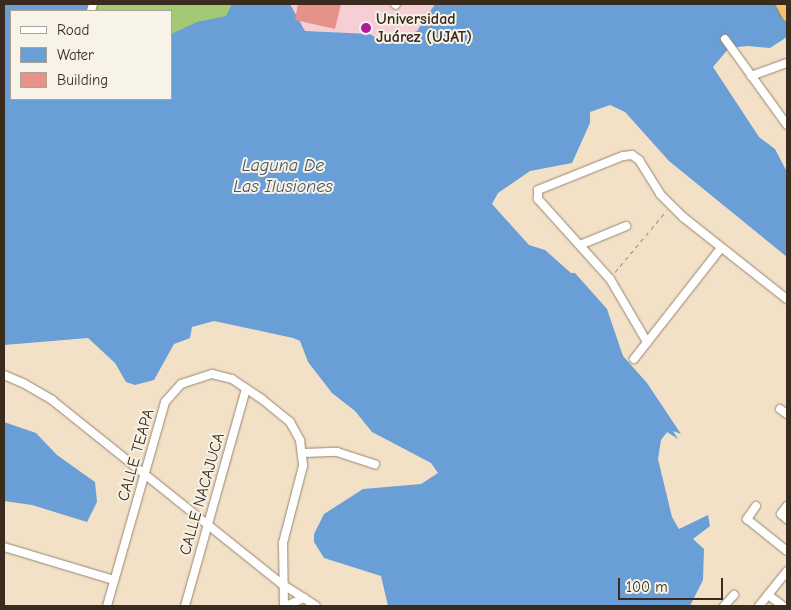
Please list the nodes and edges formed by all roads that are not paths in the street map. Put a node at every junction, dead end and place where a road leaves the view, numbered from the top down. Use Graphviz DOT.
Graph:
graph roads {
  1 [pos="780,4"];
  2 [pos="787,15"];
  3 [pos="725,39"];
  4 [pos="787,63"];
  5 [pos="751,76"];
  6 [pos="787,126"];
  7 [pos="626,226"];
  8 [pos="580,245"];
  9 [pos="721,248"];
  10 [pos="787,299"];
  11 [pos="647,342"];
  12 [pos="634,359"];
  13 [pos="4,375"];
  14 [pos="246,389"];
  15 [pos="780,409"];
  16 [pos="787,414"];
  17 [pos="303,453"];
  18 [pos="375,464"];
  19 [pos="145,473"];
  20 [pos="756,506"];
  21 [pos="787,506"];
  22 [pos="787,519"];
  23 [pos="207,524"];
  24 [pos="4,547"];
  25 [pos="787,551"];
  26 [pos="787,570"];
  27 [pos="114,580"];
  28 [pos="282,584"];
  29 [pos="734,595"];
  30 [pos="768,595"];
  31 [pos="304,598"];
  32 [pos="108,606"];
  33 [pos="185,606"];
  34 [pos="285,606"];
  35 [pos="316,606"];
  36 [pos="724,606"];
  37 [pos="759,606"];
  38 [pos="783,606"];
  1 -- 2 [label="highway"];
  3 -- 5 [label="street"];
  4 -- 5 [label="street"];
  5 -- 6 [label="street"];
  7 -- 8 [label="street"];
  8 -- 9 [label="street"];
  8 -- 11 [label="street"];
  9 -- 10 [label="street"];
  9 -- 11 [label="street"];
  11 -- 12 [label="street"];
  13 -- 19 [label="street"];
  14 -- 17 [label="street, CALLE TEAPA"];
  14 -- 19 [label="street, CALLE TEAPA"];
  14 -- 23 [label="street, CALLE NACAJUCA"];
  15 -- 16 [label="street"];
  17 -- 18 [label="street"];
  17 -- 28 [label="street"];
  19 -- 23 [label="street"];
  19 -- 27 [label="street, CALLE TEAPA"];
  20 -- 25 [label="street"];
  21 -- 22 [label="street"];
  23 -- 28 [label="street"];
  23 -- 33 [label="street, CALLE NACAJUCA"];
  24 -- 27 [label="street"];
  26 -- 30 [label="street"];
  27 -- 32 [label="street, CALLE TEAPA"];
  28 -- 31 [label="street"];
  28 -- 34 [label="street"];
  29 -- 36 [label="street"];
  30 -- 37 [label="street"];
  30 -- 38 [label="street"];
  31 -- 34 [label="street"];
  31 -- 35 [label="street"];
}
